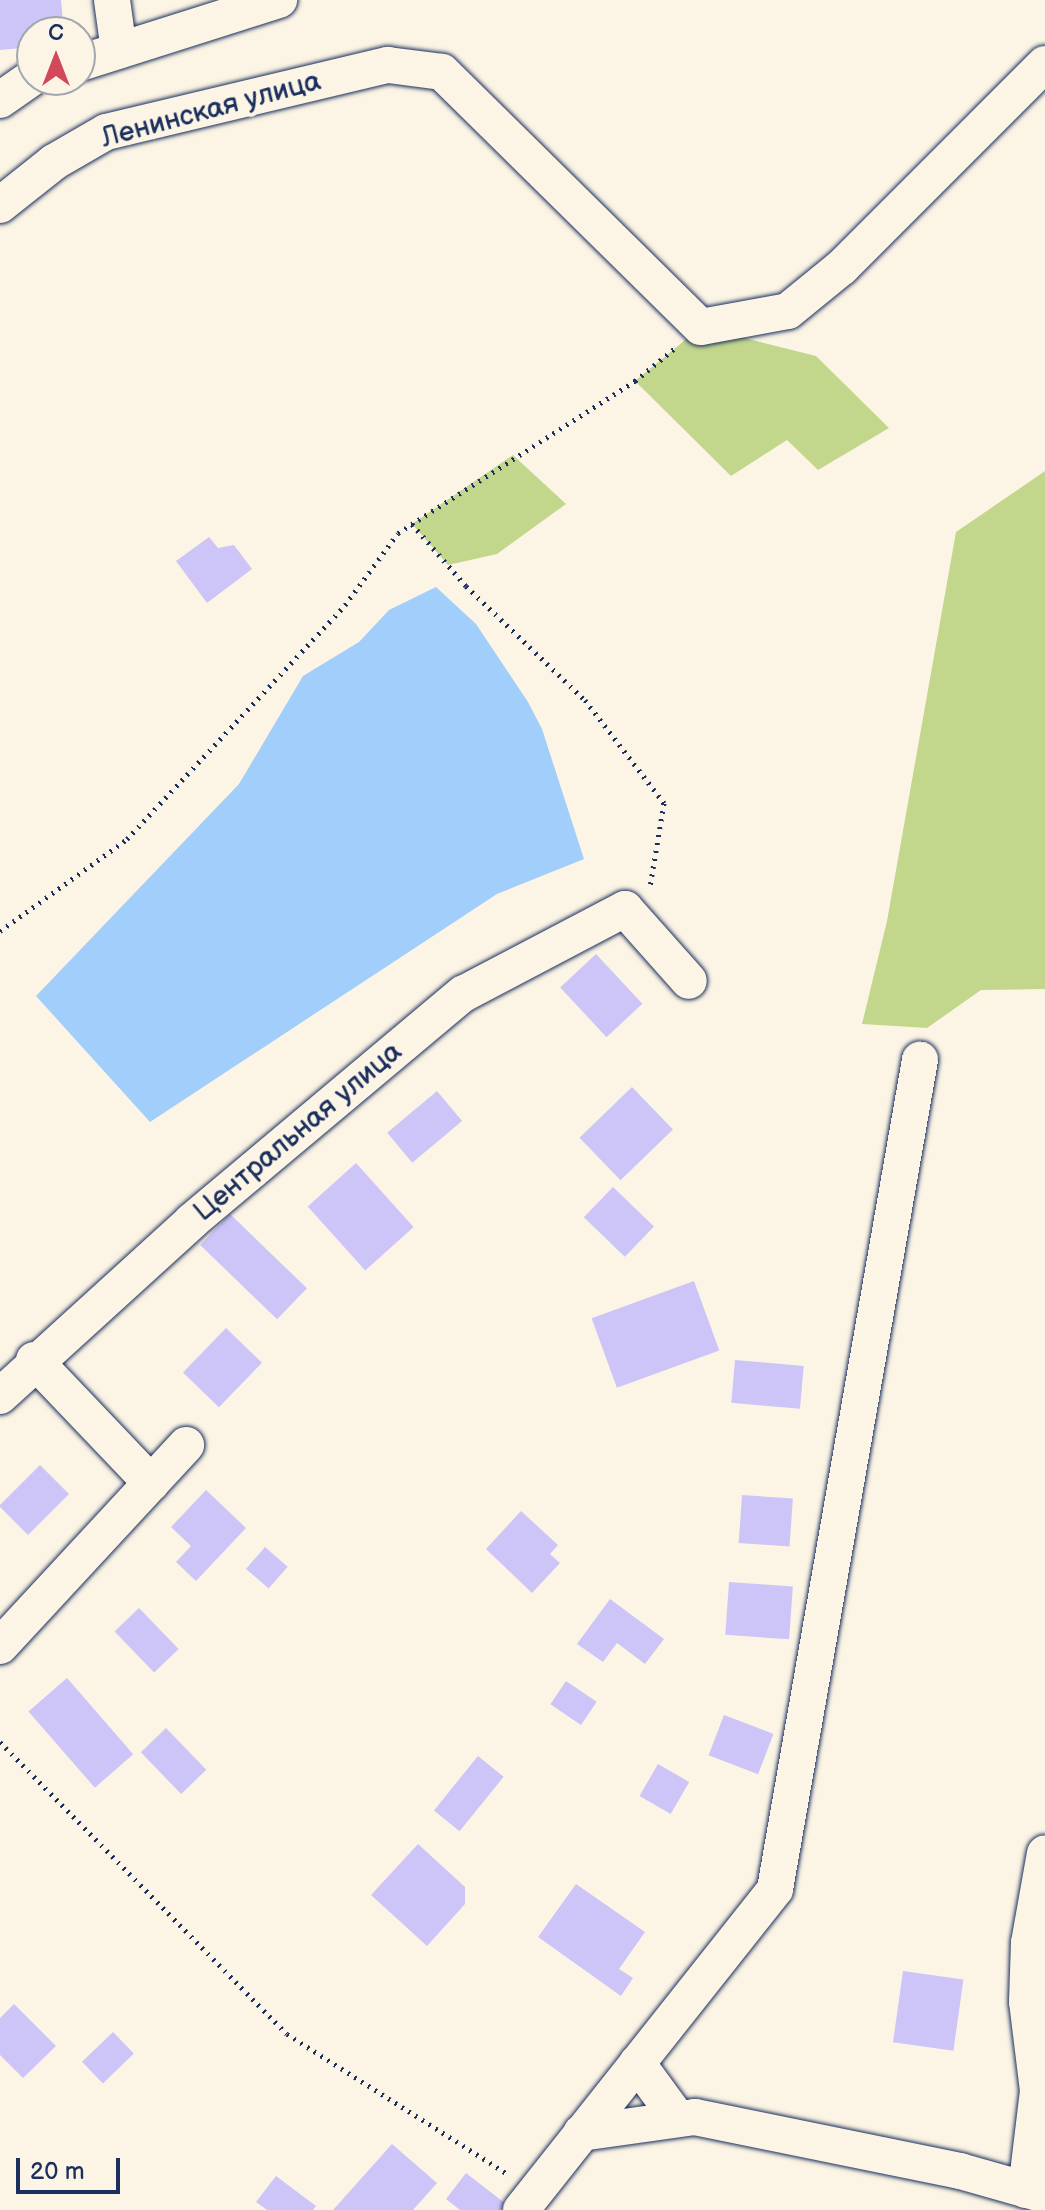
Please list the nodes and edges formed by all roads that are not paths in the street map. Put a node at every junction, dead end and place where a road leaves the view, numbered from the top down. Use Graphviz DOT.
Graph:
graph roads {
  1 [pos="112,0"];
  2 [pos="279,0"];
  3 [pos="119,51"];
  4 [pos="96,58"];
  5 [pos="1045,64"];
  6 [pos="0,205"];
  7 [pos="689,981"];
  8 [pos="920,1060"];
  9 [pos="34,1360"];
  10 [pos="0,1396"];
  11 [pos="186,1445"];
  12 [pos="151,1483"];
  13 [pos="0,1646"];
  14 [pos="1045,1853"];
  15 [pos="637,2063"];
  16 [pos="678,2119"];
  17 [pos="581,2133"];
  18 [pos="1036,2192"];
  19 [pos="528,2201"];
  1 -- 3 [label="street"];
  2 -- 3 [label="street"];
  3 -- 4 [label="street"];
  5 -- 6 [label="street, Ленинская улица"];
  7 -- 9 [label="street, Центральная улица"];
  8 -- 15 [label="street"];
  9 -- 10 [label="street, Центральная улица"];
  9 -- 12 [label="street"];
  11 -- 12 [label="street"];
  12 -- 13 [label="street"];
  14 -- 18 [label="street"];
  15 -- 16 [label="street"];
  15 -- 17 [label="street"];
  16 -- 17 [label="street"];
  16 -- 18 [label="street"];
  17 -- 19 [label="street"];
}
